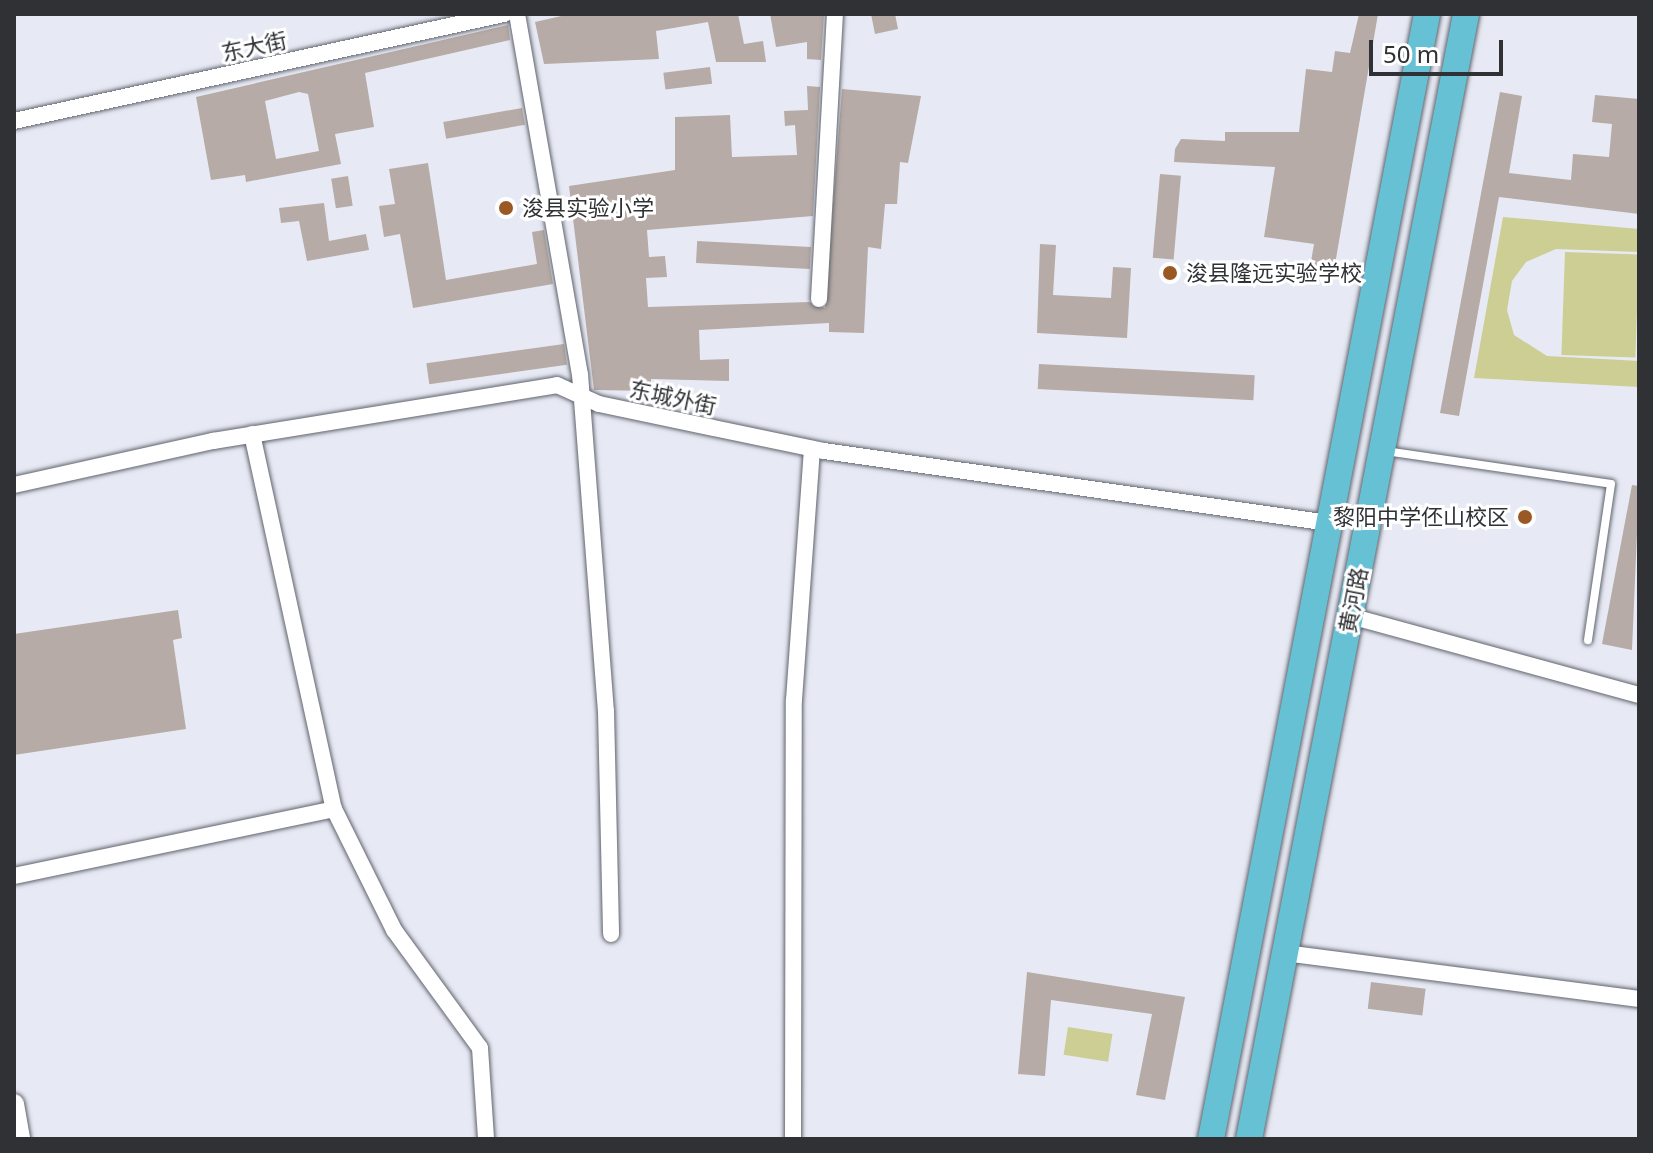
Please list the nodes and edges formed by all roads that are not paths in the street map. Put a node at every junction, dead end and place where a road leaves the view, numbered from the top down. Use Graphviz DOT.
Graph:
graph roads {
  1 [pos="504,14"];
  2 [pos="517,14"];
  3 [pos="835,14"];
  4 [pos="1427,14"];
  5 [pos="1466,14"];
  6 [pos="14,121"];
  7 [pos="819,299"];
  8 [pos="582,394"];
  9 [pos="252,434"];
  10 [pos="812,449"];
  11 [pos="1381,450"];
  12 [pos="14,485"];
  13 [pos="1329,523"];
  14 [pos="1350,616"];
  15 [pos="1588,640"];
  16 [pos="1639,695"];
  17 [pos="334,809"];
  18 [pos="14,876"];
  19 [pos="611,934"];
  20 [pos="1285,953"];
  21 [pos="1639,999"];
  22 [pos="14,1104"];
  23 [pos="20,1139"];
  24 [pos="486,1139"];
  25 [pos="793,1139"];
  26 [pos="1211,1139"];
  27 [pos="1249,1139"];
  1 -- 6 [label="street, 东大街"];
  2 -- 8 [label="street"];
  3 -- 7 [label="street"];
  4 -- 13 [label="main road, 黄河路"];
  5 -- 11 [label="main road, 黄河路"];
  8 -- 9 [label="street, 东城外街"];
  8 -- 10 [label="street, 东城外街"];
  8 -- 19 [label="street"];
  9 -- 12 [label="street, 东城外街"];
  9 -- 17 [label="street"];
  10 -- 13 [label="street, 东城外街"];
  10 -- 25 [label="street"];
  11 -- 14 [label="main road, 黄河路"];
  11 -- 15 [label="lane"];
  13 -- 26 [label="main road, 黄河路"];
  14 -- 16 [label="street"];
  14 -- 20 [label="main road, 黄河路"];
  17 -- 18 [label="street"];
  17 -- 24 [label="street"];
  20 -- 21 [label="street"];
  20 -- 27 [label="main road, 黄河路"];
  22 -- 23 [label="street"];
}
